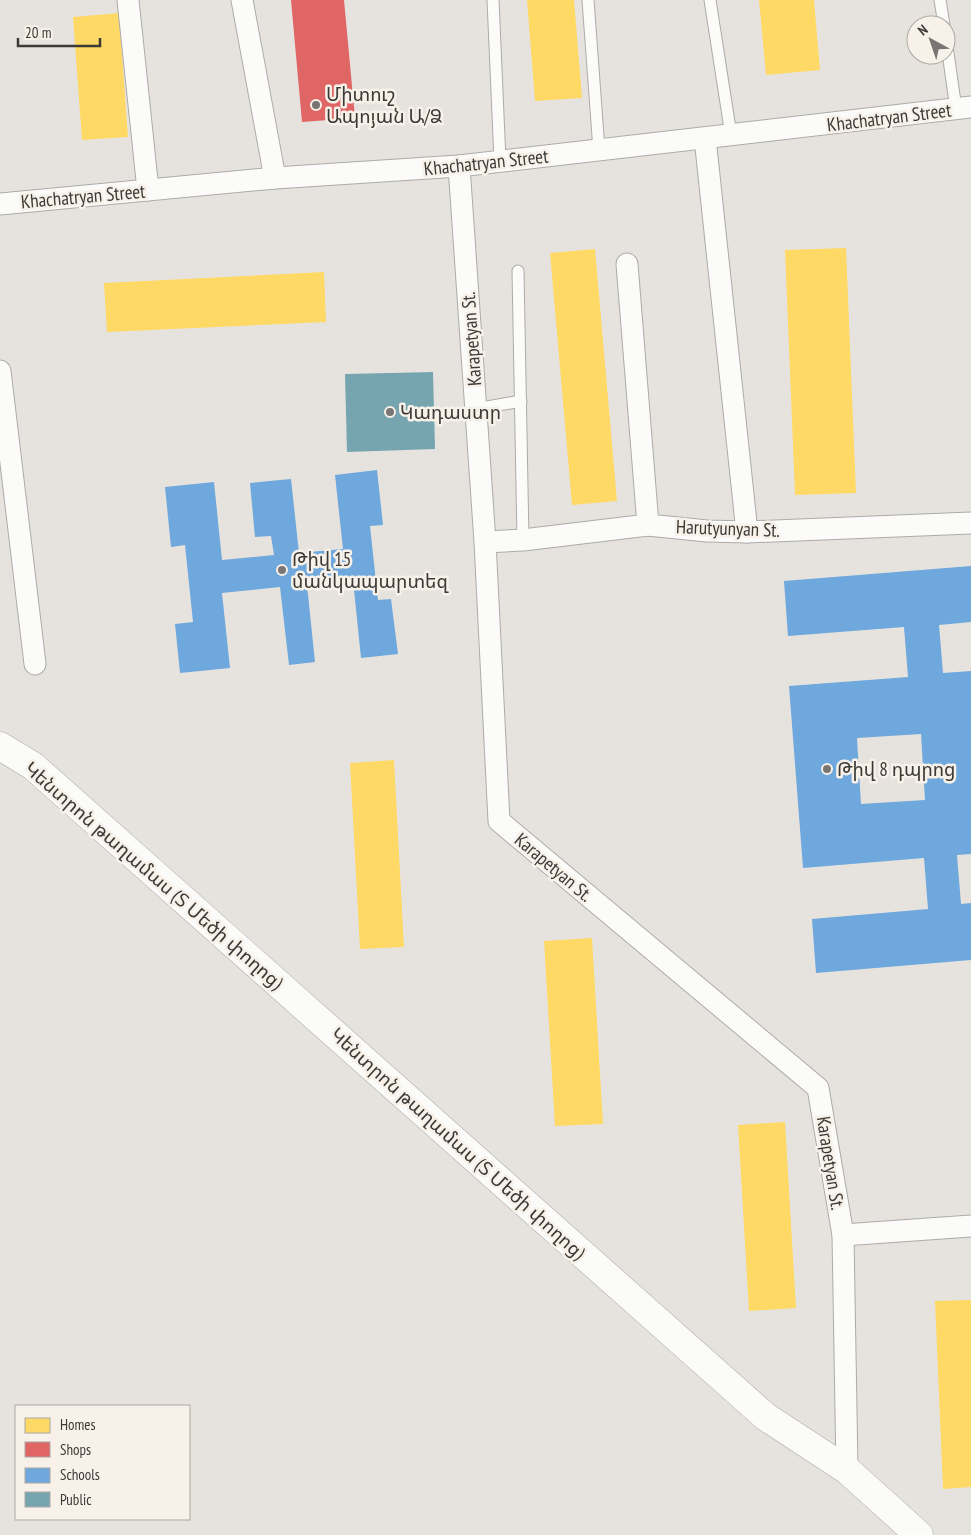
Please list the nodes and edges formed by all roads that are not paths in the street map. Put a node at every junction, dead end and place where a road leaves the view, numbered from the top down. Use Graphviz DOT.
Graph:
graph roads {
  1 [pos="128,0"];
  2 [pos="242,0"];
  3 [pos="493,0"];
  4 [pos="588,0"];
  5 [pos="710,0"];
  6 [pos="940,0"];
  7 [pos="942,15"];
  8 [pos="953,65"];
  9 [pos="964,108"];
  10 [pos="731,135"];
  11 [pos="705,138"];
  12 [pos="599,150"];
  13 [pos="500,161"];
  14 [pos="459,166"];
  15 [pos="275,178"];
  16 [pos="148,190"];
  17 [pos="0,204"];
  18 [pos="627,264"];
  19 [pos="518,271"];
  20 [pos="0,371"];
  21 [pos="521,401"];
  22 [pos="476,409"];
  23 [pos="971,523"];
  24 [pos="648,524"];
  25 [pos="747,532"];
  26 [pos="523,540"];
  27 [pos="485,542"];
  28 [pos="35,664"];
  29 [pos="0,746"];
  30 [pos="971,1226"];
  31 [pos="843,1235"];
  32 [pos="846,1470"];
  33 [pos="920,1535"];
  1 -- 16 [label="street"];
  2 -- 15 [label="street"];
  3 -- 13 [label="lane"];
  4 -- 12 [label="lane"];
  5 -- 10 [label="lane"];
  6 -- 7 [label="lane"];
  8 -- 9 [label="lane"];
  9 -- 10 [label="street, Khachatryan Street"];
  10 -- 11 [label="street, Khachatryan Street"];
  11 -- 12 [label="street, Khachatryan Street"];
  11 -- 25 [label="street"];
  12 -- 13 [label="street, Khachatryan Street"];
  13 -- 14 [label="street, Khachatryan Street"];
  14 -- 15 [label="street, Khachatryan Street"];
  14 -- 22 [label="street, Karapetyan St."];
  15 -- 16 [label="street, Khachatryan Street"];
  16 -- 17 [label="street, Khachatryan Street"];
  18 -- 24 [label="street"];
  19 -- 21 [label="lane"];
  20 -- 28 [label="street"];
  21 -- 22 [label="lane"];
  21 -- 26 [label="lane"];
  22 -- 27 [label="street, Karapetyan St."];
  23 -- 25 [label="street, Harutyunyan St."];
  24 -- 25 [label="street, Harutyunyan St."];
  24 -- 26 [label="street, Harutyunyan St."];
  26 -- 27 [label="street, Harutyunyan St."];
  27 -- 31 [label="street, Karapetyan St."];
  29 -- 32 [label="street, Կենտրոն թաղամաս (Տ Մեծի փողոց)"];
  30 -- 31 [label="street"];
  31 -- 32 [label="street, Karapetyan St."];
  32 -- 33 [label="street, Կենտրոն թաղամաս (Տ Մեծի փողոց)"];
}
